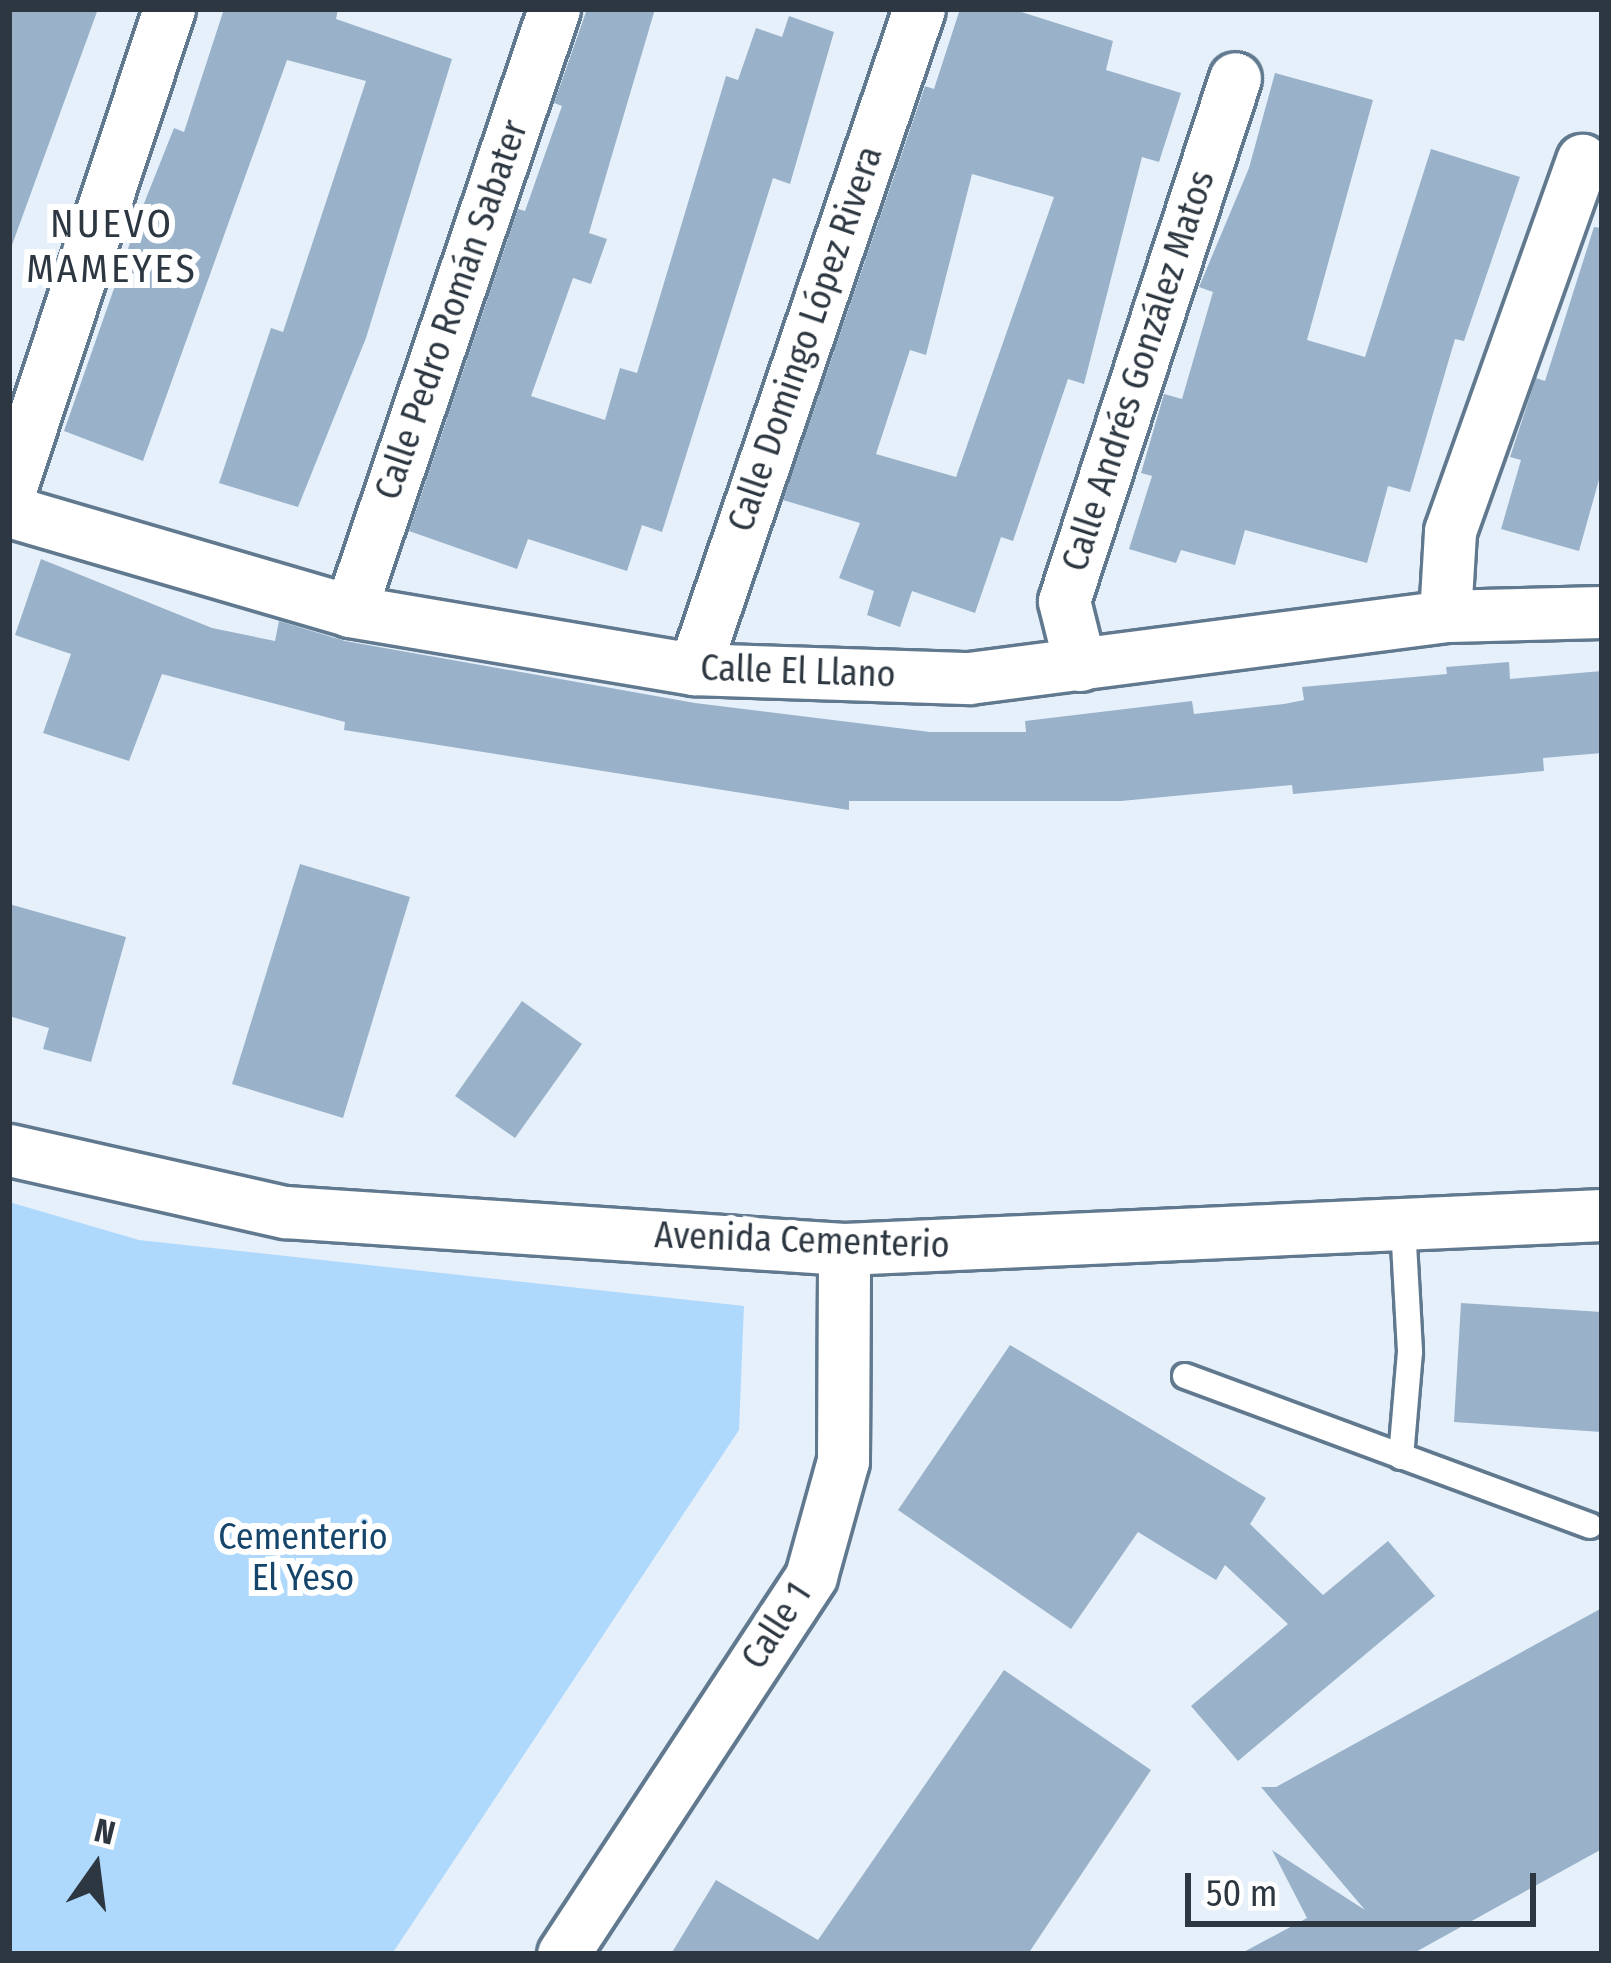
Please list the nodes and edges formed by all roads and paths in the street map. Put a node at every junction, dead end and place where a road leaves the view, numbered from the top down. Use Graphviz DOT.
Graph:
graph roads {
  1 [pos="169,9"];
  2 [pos="554,9"];
  3 [pos="919,9"];
  4 [pos="1234,78"];
  5 [pos="1582,160"];
  6 [pos="9,493"];
  7 [pos="9,511"];
  8 [pos="350,611"];
  9 [pos="1602,612"];
  10 [pos="1445,616"];
  11 [pos="1080,665"];
  12 [pos="694,669"];
  13 [pos="9,1150"];
  14 [pos="1602,1215"];
  15 [pos="1403,1225"];
  16 [pos="844,1250"];
  17 [pos="1185,1376"];
  18 [pos="1401,1457"];
  19 [pos="1590,1526"];
  20 [pos="563,1954"];
  1 -- 6 [label="street"];
  2 -- 8 [label="street, Calle Pedro Román Sabater"];
  3 -- 12 [label="street, Calle Domingo López Rivera"];
  4 -- 11 [label="street, Calle Andrés González Matos"];
  5 -- 10 [label="street"];
  7 -- 8 [label="street, Calle El Llano"];
  8 -- 12 [label="street, Calle El Llano"];
  9 -- 10 [label="street, Calle El Llano"];
  10 -- 11 [label="street, Calle El Llano"];
  11 -- 12 [label="street, Calle El Llano"];
  13 -- 16 [label="street, Avenida Cementerio"];
  14 -- 15 [label="street, Avenida Cementerio"];
  15 -- 16 [label="street, Avenida Cementerio"];
  15 -- 18 [label="lane"];
  16 -- 20 [label="street, Calle 1"];
  17 -- 18 [label="lane"];
  18 -- 19 [label="lane"];
}
